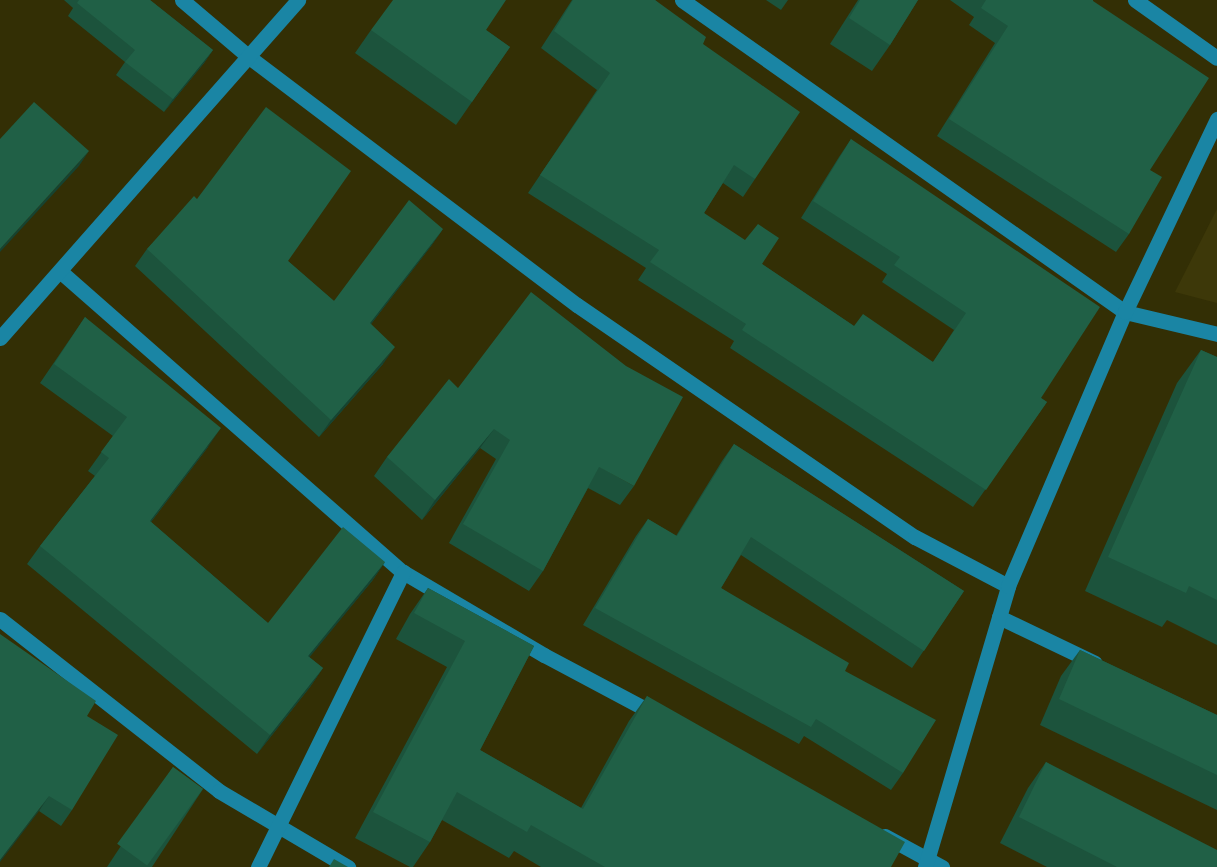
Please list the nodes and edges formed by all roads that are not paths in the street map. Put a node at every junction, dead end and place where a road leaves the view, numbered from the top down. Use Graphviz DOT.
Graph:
graph roads {
  1 [pos="182,0"];
  2 [pos="298,0"];
  3 [pos="682,0"];
  4 [pos="1135,0"];
  5 [pos="249,57"];
  6 [pos="1217,58"];
  7 [pos="1217,119"];
  8 [pos="61,272"];
  9 [pos="1125,312"];
  10 [pos="1217,334"];
  11 [pos="0,338"];
  12 [pos="403,572"];
  13 [pos="1008,586"];
  14 [pos="999,617"];
  15 [pos="0,619"];
  16 [pos="1113,672"];
  17 [pos="668,721"];
  18 [pos="278,827"];
  19 [pos="875,831"];
  20 [pos="926,863"];
  21 [pos="258,867"];
  22 [pos="348,867"];
  23 [pos="942,867"];
  1 -- 5 [label="street"];
  2 -- 5 [label="street"];
  3 -- 9 [label="street"];
  4 -- 6 [label="street"];
  5 -- 8 [label="street"];
  5 -- 13 [label="street"];
  7 -- 9 [label="street"];
  8 -- 11 [label="street"];
  8 -- 12 [label="street"];
  9 -- 10 [label="street"];
  9 -- 13 [label="street"];
  12 -- 17 [label="street"];
  12 -- 18 [label="street"];
  13 -- 14 [label="street"];
  14 -- 16 [label="street"];
  14 -- 20 [label="street"];
  15 -- 18 [label="street"];
  18 -- 21 [label="street"];
  18 -- 22 [label="street"];
  19 -- 20 [label="street"];
  20 -- 23 [label="street"];
}
